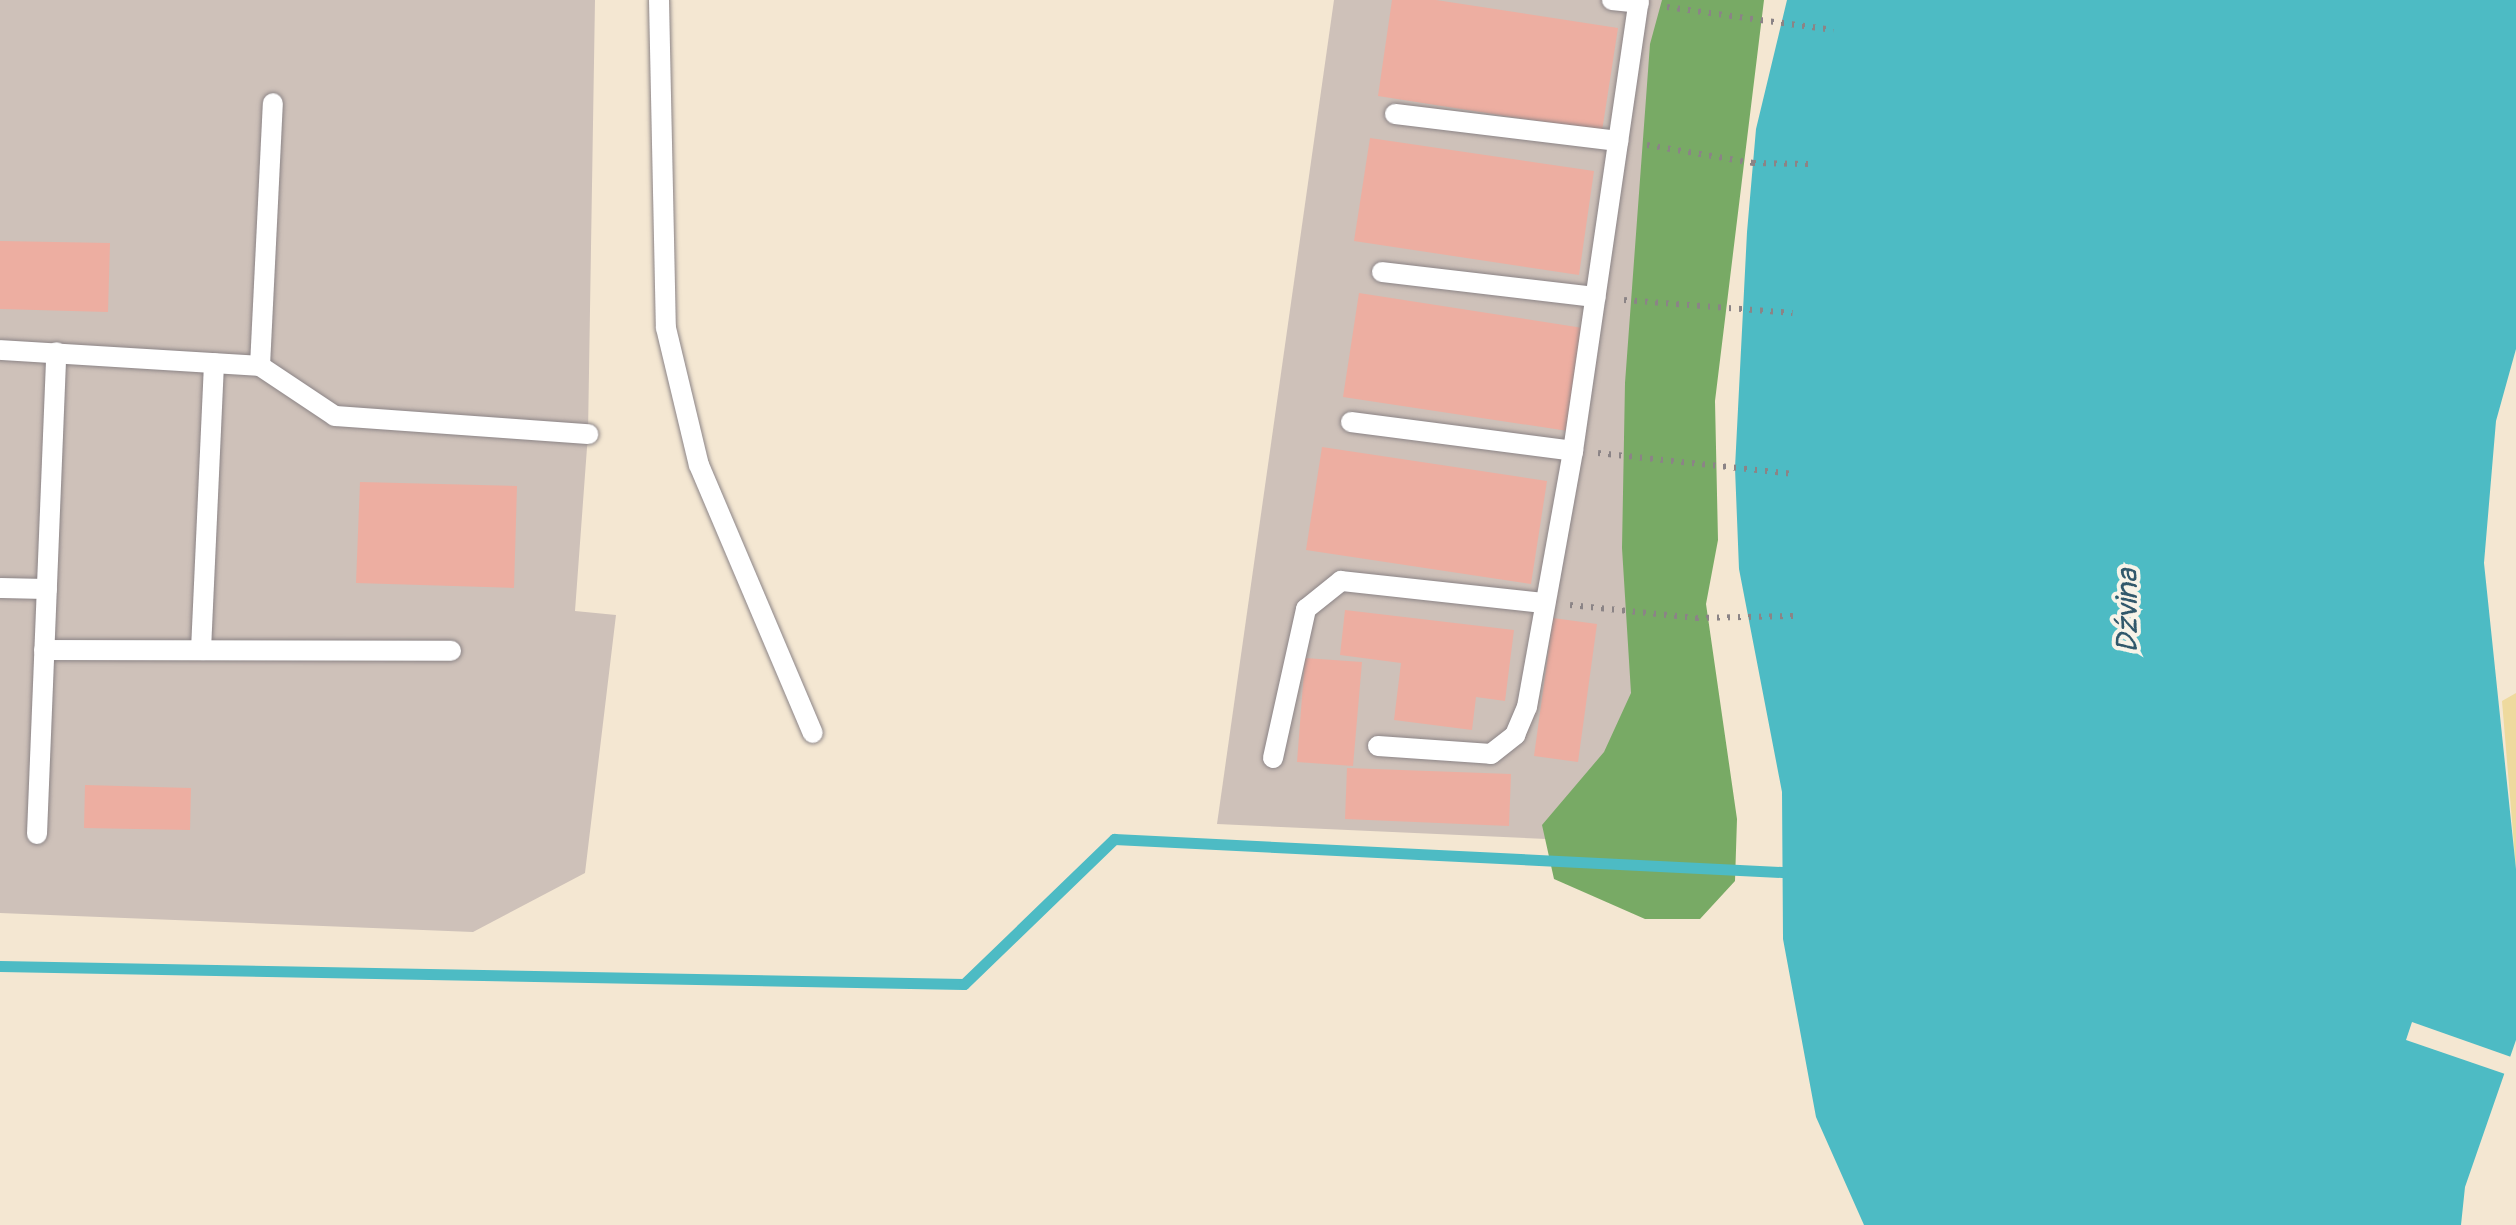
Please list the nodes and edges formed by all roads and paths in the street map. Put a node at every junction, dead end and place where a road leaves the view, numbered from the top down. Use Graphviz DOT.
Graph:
graph roads {
  1 [pos="659,0"];
  2 [pos="1612,0"];
  3 [pos="1639,2"];
  4 [pos="1833,30"];
  5 [pos="273,103"];
  6 [pos="1395,114"];
  7 [pos="1618,141"];
  8 [pos="1809,164"];
  9 [pos="1382,272"];
  10 [pos="1596,297"];
  11 [pos="1792,312"];
  12 [pos="0,350"];
  13 [pos="56,352"];
  14 [pos="214,363"];
  15 [pos="260,366"];
  16 [pos="1351,422"];
  17 [pos="588,434"];
  18 [pos="1573,450"];
  19 [pos="1796,474"];
  20 [pos="0,588"];
  21 [pos="47,589"];
  22 [pos="1545,603"];
  23 [pos="1793,616"];
  24 [pos="44,650"];
  25 [pos="201,650"];
  26 [pos="450,652"];
  27 [pos="813,732"];
  28 [pos="1378,746"];
  29 [pos="1272,758"];
  30 [pos="37,834"];
  1 -- 27 [label="lane"];
  2 -- 3 [label="lane"];
  3 -- 4 [label="path"];
  3 -- 7 [label="lane"];
  5 -- 15 [label="lane"];
  6 -- 7 [label="lane"];
  7 -- 8 [label="path"];
  7 -- 10 [label="lane"];
  9 -- 10 [label="lane"];
  10 -- 11 [label="path"];
  10 -- 18 [label="lane"];
  12 -- 13 [label="lane"];
  13 -- 14 [label="lane"];
  13 -- 21 [label="lane"];
  14 -- 15 [label="lane"];
  14 -- 25 [label="lane"];
  15 -- 17 [label="lane"];
  16 -- 18 [label="lane"];
  18 -- 19 [label="path"];
  18 -- 22 [label="lane"];
  20 -- 21 [label="lane"];
  21 -- 24 [label="lane"];
  22 -- 23 [label="path"];
  22 -- 28 [label="lane"];
  22 -- 29 [label="lane"];
  24 -- 25 [label="lane"];
  24 -- 30 [label="lane"];
  25 -- 26 [label="lane"];
}
